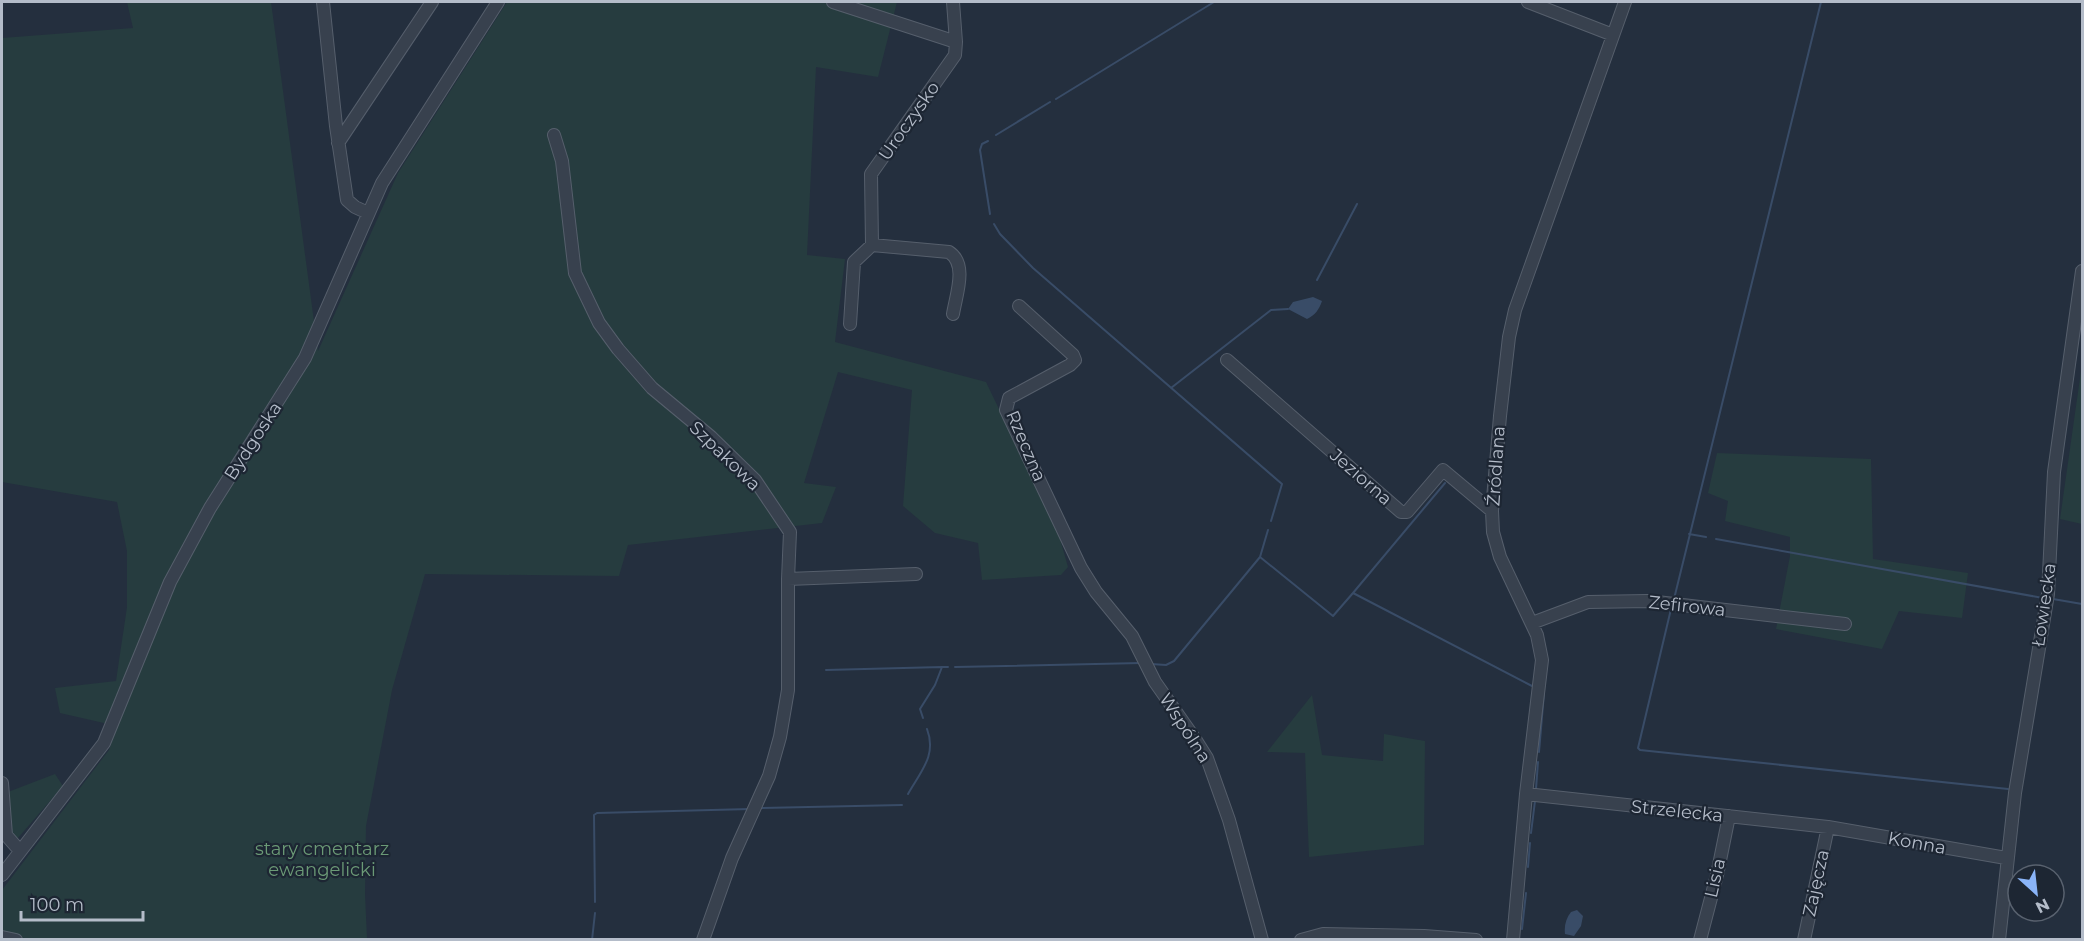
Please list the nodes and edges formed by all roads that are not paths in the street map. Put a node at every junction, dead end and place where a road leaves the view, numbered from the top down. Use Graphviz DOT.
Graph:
graph roads {
  1 [pos="323,2"];
  2 [pos="432,2"];
  3 [pos="498,2"];
  4 [pos="833,2"];
  5 [pos="952,2"];
  6 [pos="1528,2"];
  7 [pos="1625,2"];
  8 [pos="1613,35"];
  9 [pos="956,42"];
  10 [pos="554,135"];
  11 [pos="338,143"];
  12 [pos="368,213"];
  13 [pos="872,245"];
  14 [pos="2082,271"];
  15 [pos="1019,306"];
  16 [pos="953,314"];
  17 [pos="850,324"];
  18 [pos="1227,360"];
  19 [pos="1492,511"];
  20 [pos="1081,568"];
  21 [pos="916,574"];
  22 [pos="788,579"];
  23 [pos="1532,623"];
  24 [pos="1845,624"];
  25 [pos="2,783"];
  26 [pos="1526,794"];
  27 [pos="1729,816"];
  28 [pos="1828,827"];
  29 [pos="20,851"];
  30 [pos="2007,858"];
  31 [pos="2,875"];
  32 [pos="2,937"];
  33 [pos="1424,938"];
  34 [pos="16,939"];
  35 [pos="703,939"];
  36 [pos="1262,939"];
  37 [pos="1301,939"];
  38 [pos="1476,939"];
  39 [pos="1513,939"];
  40 [pos="1700,939"];
  41 [pos="1803,939"];
  42 [pos="1999,939"];
  1 -- 11 [label="street"];
  2 -- 11 [label="street"];
  3 -- 12 [label="street, Bydgoska"];
  4 -- 9 [label="street"];
  5 -- 9 [label="street"];
  6 -- 8 [label="street"];
  7 -- 8 [label="street, Źródlana"];
  8 -- 19 [label="street, Źródlana"];
  9 -- 13 [label="street, Uroczysko"];
  10 -- 22 [label="street, Szpakowa"];
  11 -- 12 [label="street"];
  12 -- 29 [label="street, Bydgoska"];
  13 -- 16 [label="street"];
  13 -- 17 [label="street"];
  14 -- 30 [label="street, Łowiecka"];
  15 -- 20 [label="street, Rzeczna"];
  18 -- 19 [label="street, Jeziorna"];
  19 -- 23 [label="street, Źródlana"];
  20 -- 36 [label="street, Wspólna"];
  21 -- 22 [label="street"];
  22 -- 35 [label="street, Szpakowa"];
  23 -- 24 [label="street, Zefirowa"];
  23 -- 26 [label="street, Źródlana"];
  25 -- 29 [label="street"];
  26 -- 27 [label="street, Strzelecka"];
  26 -- 39 [label="street, Źródlana"];
  27 -- 28 [label="street, Strzelecka"];
  27 -- 40 [label="street, Lisia"];
  28 -- 30 [label="street, Konna"];
  28 -- 41 [label="street, Zajęcza"];
  29 -- 31 [label="street, Bydgoska"];
  30 -- 42 [label="street, Łowiecka"];
  32 -- 34 [label="street"];
  33 -- 37 [label="street"];
  33 -- 38 [label="street"];
}
